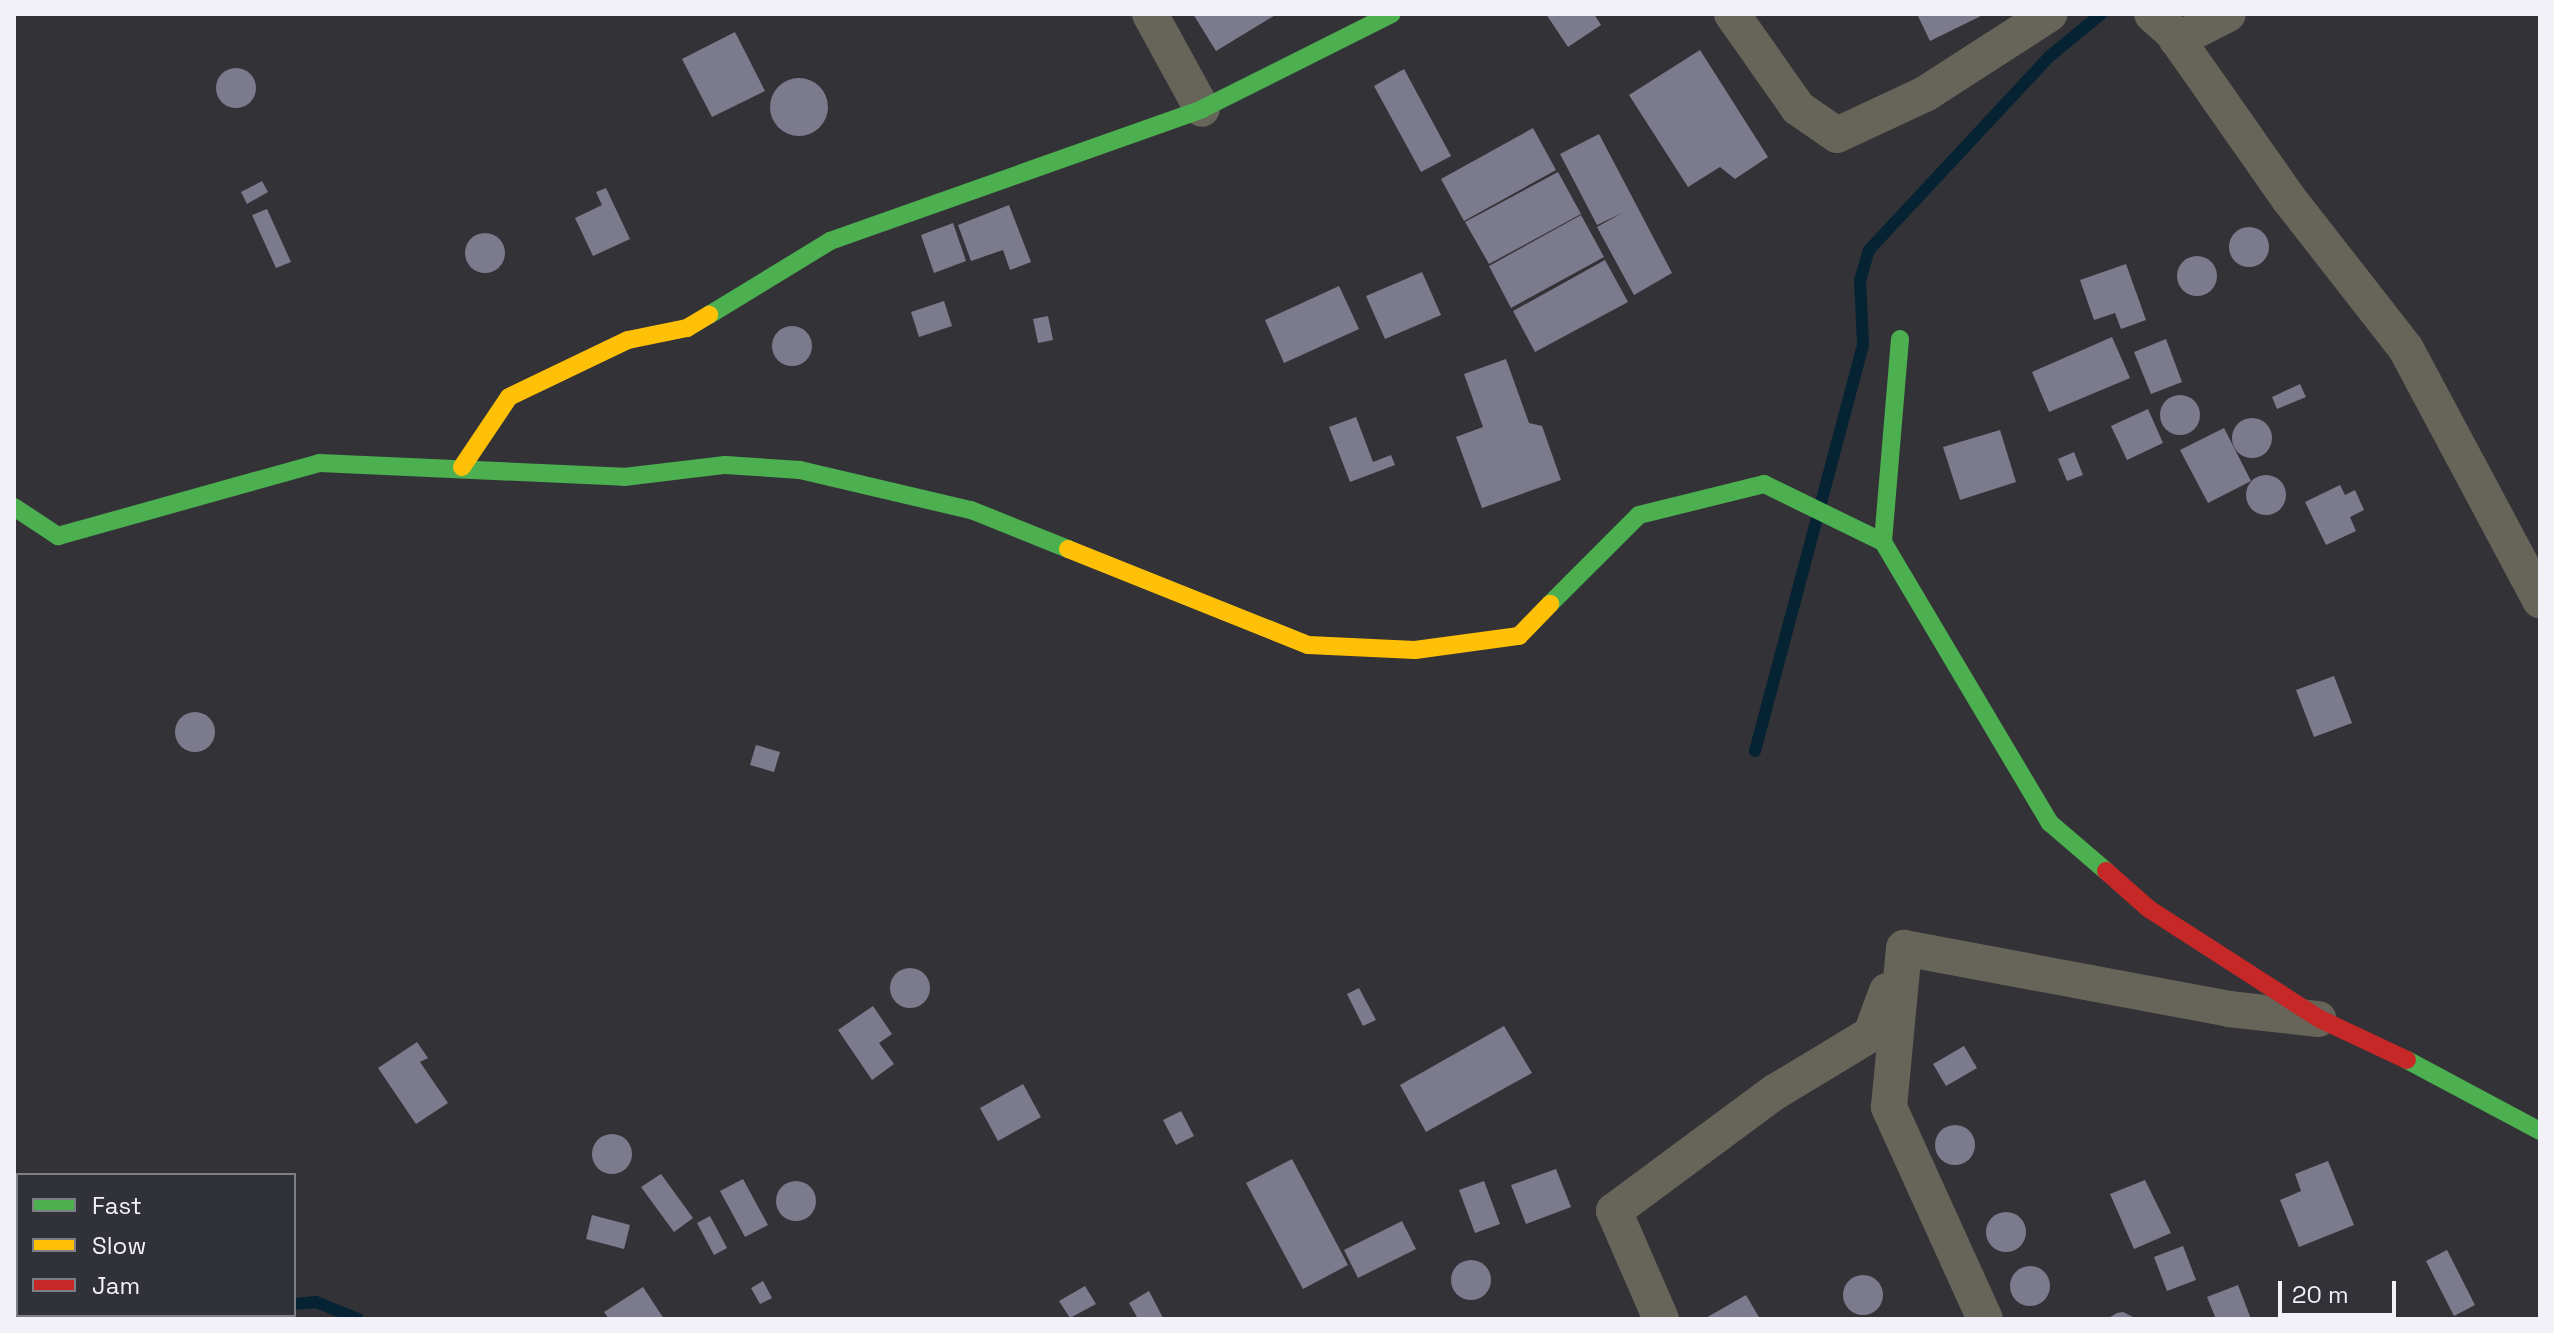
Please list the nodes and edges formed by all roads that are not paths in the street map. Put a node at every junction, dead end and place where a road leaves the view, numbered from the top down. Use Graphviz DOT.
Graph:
graph roads {
  1 [pos="1150,14"];
  2 [pos="1392,14"];
  3 [pos="1732,14"];
  4 [pos="2049,14"];
  5 [pos="2152,14"];
  6 [pos="2228,14"];
  7 [pos="2177,40"];
  8 [pos="1202,109"];
  9 [pos="1900,339"];
  10 [pos="462,467"];
  11 [pos="14,507"];
  12 [pos="1883,542"];
  13 [pos="2540,600"];
  14 [pos="1904,948"];
  15 [pos="2320,1019"];
  16 [pos="2540,1131"];
  17 [pos="1661,1319"];
  18 [pos="1985,1319"];
  1 -- 8 [label="street"];
  2 -- 8 [label="street"];
  3 -- 4 [label="street"];
  5 -- 7 [label="street"];
  6 -- 7 [label="street"];
  7 -- 13 [label="street"];
  8 -- 10 [label="street"];
  9 -- 12 [label="street"];
  10 -- 11 [label="street"];
  10 -- 12 [label="street"];
  12 -- 15 [label="street"];
  14 -- 15 [label="street"];
  14 -- 17 [label="street"];
  14 -- 18 [label="street"];
  15 -- 16 [label="street"];
}
